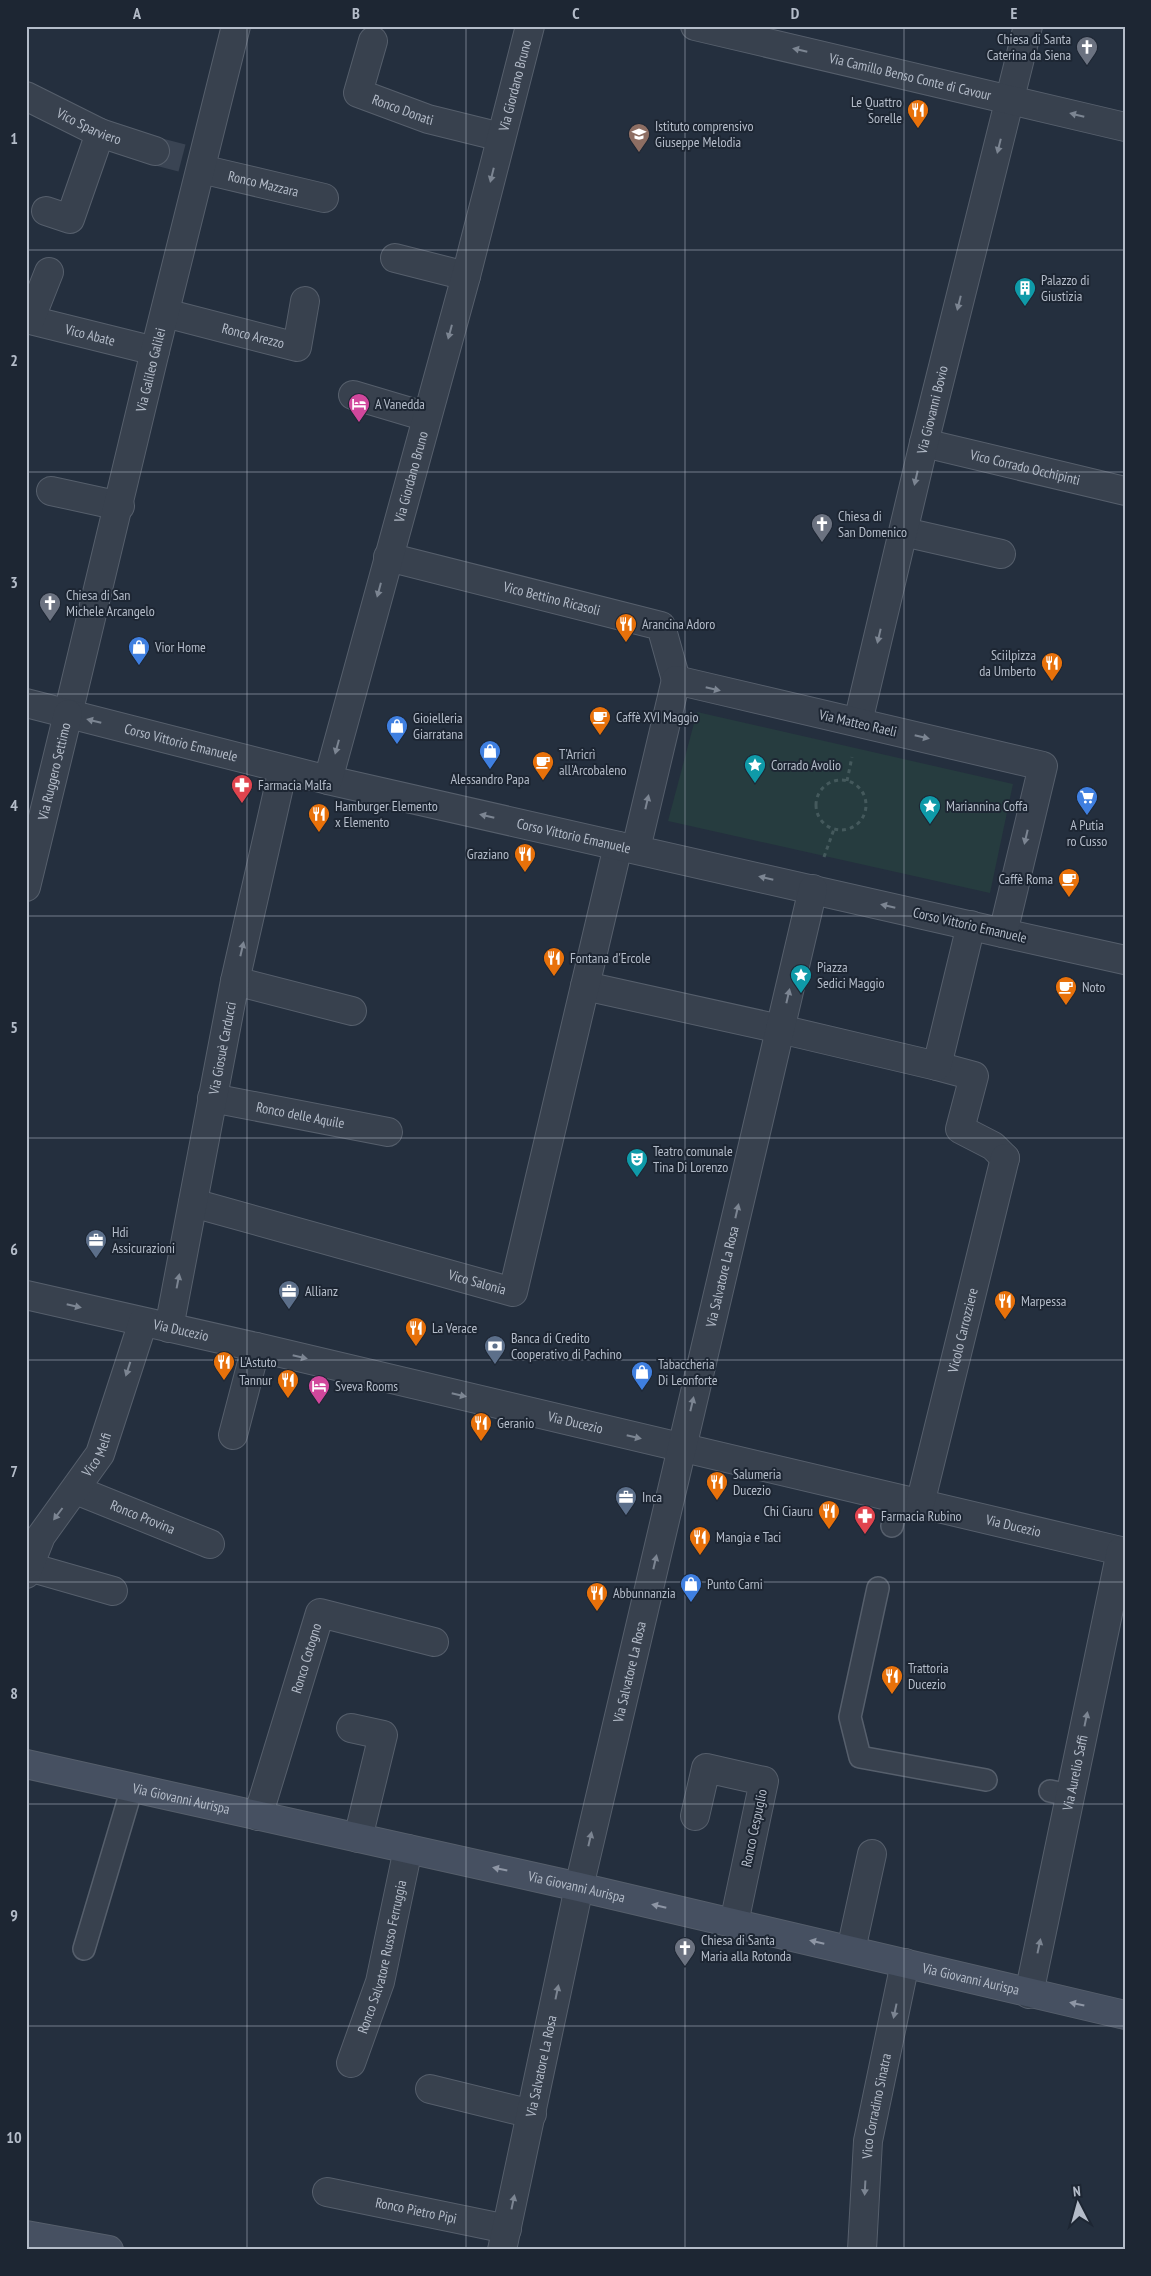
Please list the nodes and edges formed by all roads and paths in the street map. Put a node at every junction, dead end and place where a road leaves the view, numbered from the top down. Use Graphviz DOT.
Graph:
graph roads {
  1 [pos="236,26"];
  2 [pos="530,26"];
  3 [pos="695,26"];
  4 [pos="1028,26"];
  5 [pos="372,41"];
  6 [pos="26,96"];
  7 [pos="1011,98"];
  8 [pos="1125,127"];
  9 [pos="100,134"];
  10 [pos="502,137"];
  11 [pos="155,151"];
  12 [pos="195,163"];
  13 [pos="324,198"];
  14 [pos="46,212"];
  15 [pos="395,258"];
  16 [pos="49,272"];
  17 [pos="466,276"];
  18 [pos="305,301"];
  19 [pos="165,313"];
  20 [pos="28,319"];
  21 [pos="155,351"];
  22 [pos="353,394"];
  23 [pos="427,417"];
  24 [pos="924,443"];
  25 [pos="52,491"];
  26 [pos="1125,491"];
  27 [pos="120,506"];
  28 [pos="904,532"];
  29 [pos="1001,554"];
  30 [pos="388,557"];
  31 [pos="676,680"];
  32 [pos="26,703"];
  33 [pos="68,714"];
  34 [pos="858,722"];
  35 [pos="852,757"];
  36 [pos="283,769"];
  37 [pos="328,780"];
  38 [pos="847,781"];
  39 [pos="627,848"];
  40 [pos="26,887"];
  41 [pos="813,889"];
  42 [pos="971,925"];
  43 [pos="1003,933"];
  44 [pos="1125,960"];
  45 [pos="235,982"];
  46 [pos="585,986"];
  47 [pos="352,1011"];
  48 [pos="780,1029"];
  49 [pos="937,1066"];
  50 [pos="212,1098"];
  51 [pos="388,1132"];
  52 [pos="193,1203"];
  53 [pos="26,1295"];
  54 [pos="143,1322"];
  55 [pos="169,1328"];
  56 [pos="256,1347"];
  57 [pos="233,1435"];
  58 [pos="682,1448"];
  59 [pos="76,1490"];
  60 [pos="909,1501"];
  61 [pos="892,1526"];
  62 [pos="210,1544"];
  63 [pos="1123,1551"];
  64 [pos="28,1571"];
  65 [pos="878,1588"];
  66 [pos="113,1591"];
  67 [pos="434,1642"];
  68 [pos="351,1728"];
  69 [pos="26,1764"];
  70 [pos="986,1780"];
  71 [pos="132,1788"];
  72 [pos="258,1816"];
  73 [pos="695,1816"];
  74 [pos="358,1838"];
  75 [pos="408,1849"];
  76 [pos="872,1854"];
  77 [pos="579,1887"];
  78 [pos="734,1924"];
  79 [pos="84,1950"];
  80 [pos="851,1950"];
  81 [pos="905,1963"];
  82 [pos="1029,1994"];
  83 [pos="1125,2015"];
  84 [pos="351,2063"];
  85 [pos="430,2089"];
  86 [pos="532,2114"];
  87 [pos="327,2192"];
  88 [pos="26,2235"];
  89 [pos="505,2240"];
  90 [pos="109,2250"];
  91 [pos="862,2250"];
  1 -- 12 [label="street, Via Galileo Galilei"];
  2 -- 10 [label="street, Via Giordano Bruno"];
  7 -- 3 [label="street, Via Camillo Benso Conte di Cavour, one-way"];
  4 -- 7 [label="street, Via Giovanni Bovio"];
  5 -- 10 [label="street, Ronco Donati"];
  6 -- 9 [label="street, Vico Sparviero"];
  8 -- 7 [label="street, Via Camillo Benso Conte di Cavour, one-way"];
  7 -- 24 [label="street, Via Giovanni Bovio, one-way"];
  9 -- 11 [label="street, Vico Sparviero"];
  9 -- 14 [label="street"];
  10 -- 17 [label="street, Via Giordano Bruno, one-way"];
  12 -- 13 [label="street, Ronco Mazzara"];
  12 -- 19 [label="street, Via Galileo Galilei"];
  15 -- 17 [label="street"];
  16 -- 20 [label="street"];
  17 -- 23 [label="street, Via Giordano Bruno, one-way"];
  18 -- 19 [label="street, Ronco Arezzo"];
  19 -- 21 [label="street, Via Galileo Galilei"];
  20 -- 21 [label="street, Vico Abate"];
  21 -- 27 [label="street, Via Galileo Galilei"];
  22 -- 23 [label="street"];
  23 -- 30 [label="street, Via Giordano Bruno"];
  24 -- 26 [label="street, Vico Corrado Occhipinti"];
  24 -- 28 [label="street, Via Giovanni Bovio, one-way"];
  25 -- 27 [label="street"];
  27 -- 33 [label="street, Via Galileo Galilei"];
  28 -- 29 [label="street"];
  28 -- 34 [label="street, Via Giovanni Bovio, one-way"];
  30 -- 31 [label="street, Vico Bettino Ricasoli"];
  30 -- 37 [label="street, Via Giordano Bruno, one-way"];
  31 -- 34 [label="street, Via Matteo Raeli, one-way"];
  39 -- 31 [label="street, one-way"];
  32 -- 33 [label="street, Corso Vittorio Emanuele"];
  36 -- 33 [label="street, Corso Vittorio Emanuele, one-way"];
  33 -- 40 [label="street, Via Ruggero Settimo"];
  34 -- 43 [label="street, Via Matteo Raeli, one-way"];
  35 -- 38 [label="path"];
  36 -- 37 [label="street, Corso Vittorio Emanuele"];
  45 -- 36 [label="street, Via Giosuè Carducci, one-way"];
  39 -- 37 [label="street, Corso Vittorio Emanuele, one-way"];
  38 -- 38 [label="path"];
  41 -- 39 [label="street, Corso Vittorio Emanuele, one-way"];
  39 -- 46 [label="street"];
  42 -- 41 [label="street, Corso Vittorio Emanuele, one-way"];
  48 -- 41 [label="street, Via Salvatore La Rosa, one-way"];
  42 -- 43 [label="street, Corso Vittorio Emanuele"];
  42 -- 49 [label="street"];
  43 -- 44 [label="street, Corso Vittorio Emanuele"];
  45 -- 47 [label="street"];
  45 -- 50 [label="street, Via Giosuè Carducci"];
  46 -- 48 [label="street"];
  46 -- 52 [label="street, Vico Salonia"];
  48 -- 49 [label="street"];
  58 -- 48 [label="street, Via Salvatore La Rosa, one-way"];
  49 -- 60 [label="street, Vicolo Carrozziere"];
  50 -- 51 [label="street, Ronco delle Aquile"];
  50 -- 52 [label="street, Via Giosuè Carducci"];
  55 -- 52 [label="street, Via Giosuè Carducci, one-way"];
  53 -- 54 [label="street, Via Ducezio, one-way"];
  54 -- 55 [label="street, Via Ducezio"];
  54 -- 59 [label="street, Vico Melfi, one-way"];
  55 -- 56 [label="street, Via Ducezio"];
  56 -- 57 [label="street"];
  56 -- 58 [label="street, Via Ducezio, one-way"];
  58 -- 60 [label="street, Via Ducezio"];
  77 -- 58 [label="street, Via Salvatore La Rosa, one-way"];
  59 -- 62 [label="street, Ronco Provina"];
  59 -- 64 [label="street, Vico Melfi, one-way"];
  60 -- 61 [label="lane"];
  60 -- 63 [label="street, Via Ducezio"];
  82 -- 63 [label="street, Via Aurelio Saffi, one-way"];
  64 -- 66 [label="street"];
  65 -- 70 [label="lane"];
  67 -- 72 [label="street, Ronco Cotogno"];
  68 -- 74 [label="street"];
  69 -- 71 [label="main road, Via Giovanni Aurispa"];
  71 -- 72 [label="main road, Via Giovanni Aurispa"];
  71 -- 79 [label="lane"];
  72 -- 74 [label="main road, Via Giovanni Aurispa"];
  73 -- 78 [label="street, Ronco Cespuglio"];
  74 -- 75 [label="main road, Via Giovanni Aurispa"];
  77 -- 75 [label="main road, Via Giovanni Aurispa, one-way"];
  75 -- 84 [label="street, Ronco Salvatore Russo Ferruggia"];
  76 -- 80 [label="street"];
  78 -- 77 [label="main road, Via Giovanni Aurispa, one-way"];
  86 -- 77 [label="street, Via Salvatore La Rosa, one-way"];
  80 -- 78 [label="main road, Via Giovanni Aurispa, one-way"];
  80 -- 81 [label="main road, Via Giovanni Aurispa"];
  81 -- 82 [label="main road, Via Giovanni Aurispa"];
  81 -- 91 [label="street, Vico Corradino Sinatra, one-way"];
  83 -- 82 [label="main road, Via Giovanni Aurispa, one-way"];
  85 -- 86 [label="street"];
  89 -- 86 [label="street, Via Salvatore La Rosa, one-way"];
  87 -- 89 [label="street, Ronco Pietro Pipi"];
  88 -- 90 [label="main road"];
}
